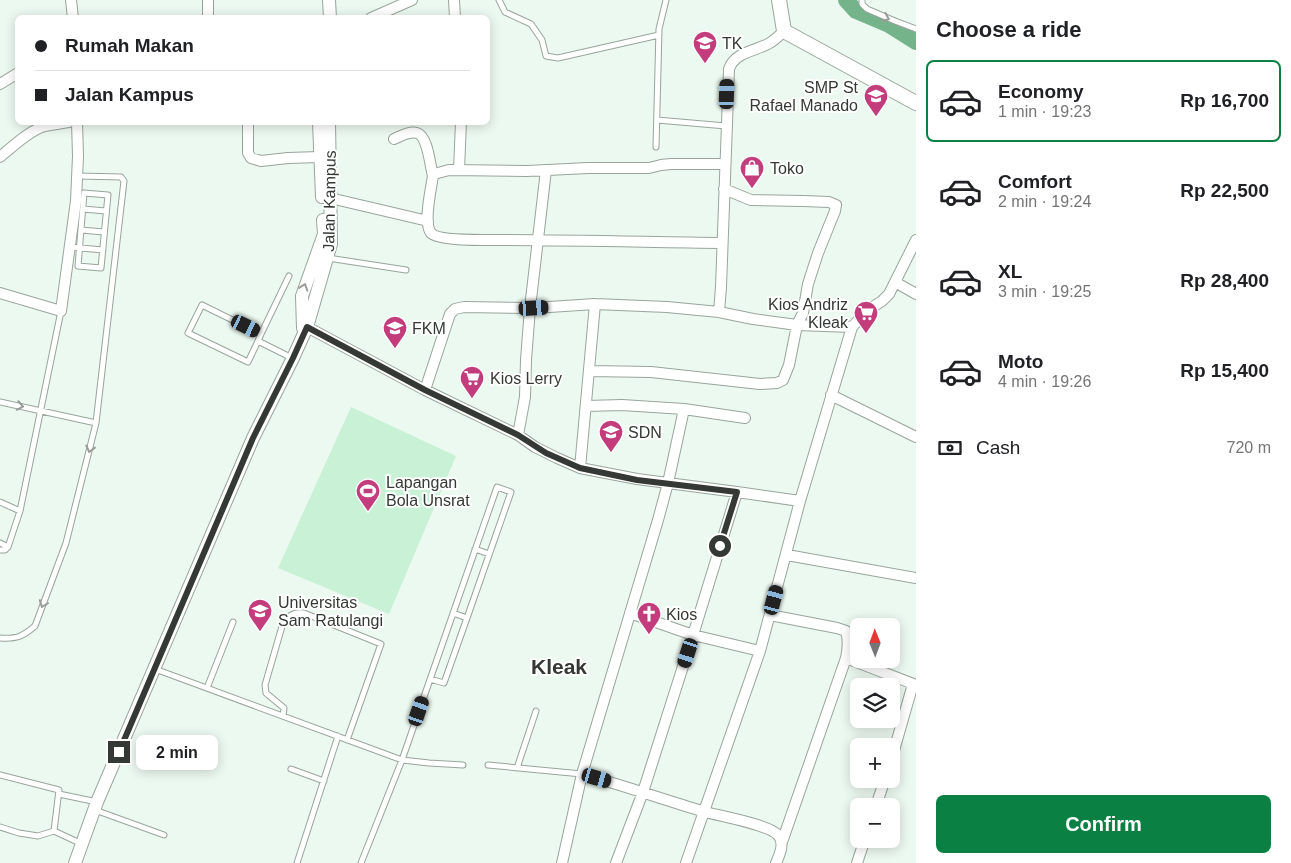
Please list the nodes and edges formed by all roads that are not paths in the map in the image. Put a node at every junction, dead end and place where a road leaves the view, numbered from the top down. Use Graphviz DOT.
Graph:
graph roads {
  1 [pos="71,0"];
  2 [pos="208,0"];
  3 [pos="329,0"];
  4 [pos="412,0"];
  5 [pos="454,0"];
  6 [pos="499,0"];
  7 [pos="666,0"];
  8 [pos="779,0"];
  9 [pos="862,0"];
  10 [pos="73,15"];
  11 [pos="208,15"];
  12 [pos="330,15"];
  13 [pos="378,15"];
  14 [pos="455,15"];
  15 [pos="916,29"];
  16 [pos="784,31"];
  17 [pos="659,35"];
  18 [pos="15,75"];
  19 [pos="0,84"];
  20 [pos="916,103"];
  21 [pos="657,120"];
  22 [pos="50,125"];
  23 [pos="77,125"];
  24 [pos="248,125"];
  25 [pos="319,125"];
  26 [pos="329,125"];
  27 [pos="461,125"];
  28 [pos="726,126"];
  29 [pos="394,139"];
  30 [pos="656,147"];
  31 [pos="0,157"];
  32 [pos="320,157"];
  33 [pos="725,164"];
  34 [pos="459,170"];
  35 [pos="546,170"];
  36 [pos="78,176"];
  37 [pos="433,176"];
  38 [pos="724,189"];
  39 [pos="330,198"];
  40 [pos="83,209"];
  41 [pos="106,211"];
  42 [pos="428,221"];
  43 [pos="81,230"];
  44 [pos="104,232"];
  45 [pos="537,240"];
  46 [pos="916,240"];
  47 [pos="722,243"];
  48 [pos="75,248"];
  49 [pos="103,250"];
  50 [pos="328,258"];
  51 [pos="406,270"];
  52 [pos="290,276"];
  53 [pos="895,282"];
  54 [pos="0,293"];
  55 [pos="916,294"];
  56 [pos="595,304"];
  57 [pos="530,308"];
  58 [pos="61,312"];
  59 [pos="719,312"];
  60 [pos="797,325"];
  61 [pos="852,328"];
  62 [pos="305,331"];
  63 [pos="261,334"];
  64 [pos="258,341"];
  65 [pos="293,358"];
  66 [pos="589,371"];
  67 [pos="425,390"];
  68 [pos="831,395"];
  69 [pos="0,402"];
  70 [pos="586,406"];
  71 [pos="684,409"];
  72 [pos="41,410"];
  73 [pos="745,418"];
  74 [pos="96,423"];
  75 [pos="518,435"];
  76 [pos="916,437"];
  77 [pos="580,468"];
  78 [pos="668,483"];
  79 [pos="737,492"];
  80 [pos="800,501"];
  81 [pos="0,502"];
  82 [pos="20,511"];
  83 [pos="0,543"];
  84 [pos="8,547"];
  85 [pos="475,549"];
  86 [pos="0,550"];
  87 [pos="489,554"];
  88 [pos="787,555"];
  89 [pos="916,578"];
  90 [pos="453,613"];
  91 [pos="630,613"];
  92 [pos="770,614"];
  93 [pos="467,618"];
  94 [pos="232,622"];
  95 [pos="693,635"];
  96 [pos="0,638"];
  97 [pos="760,651"];
  98 [pos="846,658"];
  99 [pos="154,669"];
  100 [pos="430,679"];
  101 [pos="914,684"];
  102 [pos="207,688"];
  103 [pos="536,711"];
  104 [pos="283,716"];
  105 [pos="338,736"];
  106 [pos="898,738"];
  107 [pos="347,740"];
  108 [pos="402,760"];
  109 [pos="463,765"];
  110 [pos="488,765"];
  111 [pos="518,768"];
  112 [pos="291,769"];
  113 [pos="582,774"];
  114 [pos="0,775"];
  115 [pos="324,781"];
  116 [pos="643,792"];
  117 [pos="59,794"];
  118 [pos="96,806"];
  119 [pos="704,812"];
  120 [pos="0,828"];
  121 [pos="54,831"];
  122 [pos="164,835"];
  123 [pos="782,842"];
  124 [pos="82,844"];
  125 [pos="862,848"];
  126 [pos="75,863"];
  127 [pos="297,863"];
  128 [pos="361,863"];
  129 [pos="562,863"];
  130 [pos="616,863"];
  131 [pos="686,863"];
  132 [pos="776,863"];
  133 [pos="857,863"];
  1 -- 10 [label="street"];
  2 -- 11 [label="street"];
  3 -- 12 [label="street"];
  4 -- 13 [label="street"];
  5 -- 14 [label="street"];
  6 -- 17 [label="lane"];
  7 -- 17 [label="lane"];
  8 -- 16 [label="main road"];
  9 -- 15 [label="lane, one-way"];
  16 -- 20 [label="main road"];
  16 -- 28 [label="street"];
  17 -- 21 [label="lane"];
  18 -- 19 [label="street"];
  21 -- 28 [label="lane"];
  21 -- 30 [label="lane"];
  22 -- 31 [label="street"];
  23 -- 36 [label="street"];
  24 -- 32 [label="street"];
  25 -- 32 [label="street, Jalan Kampus"];
  26 -- 39 [label="street, Jalan Kampus"];
  27 -- 34 [label="street"];
  28 -- 33 [label="street"];
  29 -- 37 [label="street"];
  62 -- 32 [label="street, Jalan Kampus, one-way"];
  33 -- 35 [label="street"];
  33 -- 38 [label="street"];
  34 -- 35 [label="street"];
  34 -- 37 [label="street"];
  35 -- 45 [label="street"];
  36 -- 48 [label="street"];
  36 -- 74 [label="lane"];
  37 -- 42 [label="street"];
  38 -- 47 [label="street"];
  38 -- 60 [label="street"];
  39 -- 42 [label="street"];
  39 -- 50 [label="street, Jalan Kampus"];
  40 -- 41 [label="lane"];
  40 -- 41 [label="lane"];
  40 -- 43 [label="lane"];
  41 -- 44 [label="lane"];
  42 -- 45 [label="street"];
  43 -- 44 [label="lane"];
  43 -- 48 [label="lane"];
  44 -- 49 [label="lane"];
  45 -- 47 [label="street"];
  45 -- 57 [label="street"];
  46 -- 53 [label="street"];
  47 -- 59 [label="street"];
  48 -- 49 [label="lane"];
  48 -- 49 [label="lane"];
  48 -- 58 [label="street"];
  50 -- 51 [label="lane"];
  50 -- 62 [label="street, Jalan Kampus"];
  52 -- 63 [label="lane"];
  53 -- 55 [label="street"];
  53 -- 61 [label="street"];
  54 -- 58 [label="street"];
  56 -- 57 [label="street"];
  56 -- 59 [label="street"];
  56 -- 66 [label="street"];
  57 -- 67 [label="street"];
  57 -- 75 [label="street"];
  58 -- 72 [label="lane"];
  59 -- 60 [label="street"];
  60 -- 61 [label="street"];
  60 -- 66 [label="street"];
  61 -- 68 [label="street"];
  62 -- 65 [label="street, Jalan Kampus"];
  62 -- 67 [label="street"];
  63 -- 64 [label="lane"];
  63 -- 64 [label="lane"];
  64 -- 65 [label="lane"];
  65 -- 99 [label="street, Jalan Kampus"];
  66 -- 70 [label="street"];
  67 -- 75 [label="street"];
  68 -- 76 [label="street"];
  68 -- 80 [label="street"];
  69 -- 72 [label="lane, one-way"];
  70 -- 71 [label="street"];
  70 -- 77 [label="street"];
  71 -- 73 [label="street"];
  71 -- 78 [label="street"];
  72 -- 74 [label="lane"];
  72 -- 82 [label="lane"];
  74 -- 96 [label="lane, one-way"];
  75 -- 77 [label="street"];
  77 -- 78 [label="street"];
  78 -- 79 [label="street"];
  78 -- 91 [label="street"];
  79 -- 80 [label="street"];
  79 -- 95 [label="street"];
  80 -- 88 [label="street"];
  81 -- 82 [label="lane"];
  82 -- 84 [label="lane"];
  83 -- 84 [label="lane"];
  84 -- 86 [label="lane"];
  85 -- 87 [label="lane"];
  85 -- 87 [label="lane"];
  85 -- 90 [label="lane"];
  87 -- 93 [label="lane"];
  88 -- 89 [label="street"];
  88 -- 92 [label="street"];
  90 -- 93 [label="lane"];
  90 -- 100 [label="lane"];
  91 -- 95 [label="street"];
  91 -- 113 [label="street"];
  92 -- 97 [label="street"];
  92 -- 98 [label="street"];
  93 -- 100 [label="lane"];
  94 -- 102 [label="lane"];
  95 -- 97 [label="street"];
  95 -- 116 [label="street"];
  97 -- 119 [label="street"];
  98 -- 101 [label="street"];
  98 -- 123 [label="street"];
  99 -- 102 [label="lane"];
  99 -- 118 [label="street, Jalan Kampus"];
  100 -- 108 [label="lane"];
  101 -- 106 [label="street"];
  102 -- 104 [label="lane"];
  103 -- 111 [label="lane"];
  104 -- 105 [label="lane"];
  104 -- 107 [label="lane"];
  105 -- 107 [label="lane"];
  105 -- 115 [label="lane"];
  107 -- 108 [label="lane"];
  108 -- 109 [label="lane"];
  108 -- 128 [label="lane"];
  110 -- 111 [label="lane"];
  111 -- 113 [label="lane"];
  112 -- 115 [label="lane"];
  113 -- 116 [label="street"];
  113 -- 129 [label="street"];
  114 -- 117 [label="lane"];
  115 -- 127 [label="lane"];
  116 -- 119 [label="street"];
  116 -- 130 [label="street"];
  117 -- 118 [label="lane"];
  117 -- 121 [label="lane"];
  118 -- 122 [label="lane"];
  118 -- 124 [label="street, Jalan Kampus"];
  119 -- 123 [label="street"];
  119 -- 131 [label="street"];
  120 -- 121 [label="lane"];
  121 -- 124 [label="lane"];
  123 -- 132 [label="street"];
  124 -- 126 [label="street, Jalan Kampus"];
  125 -- 133 [label="street"];
}
